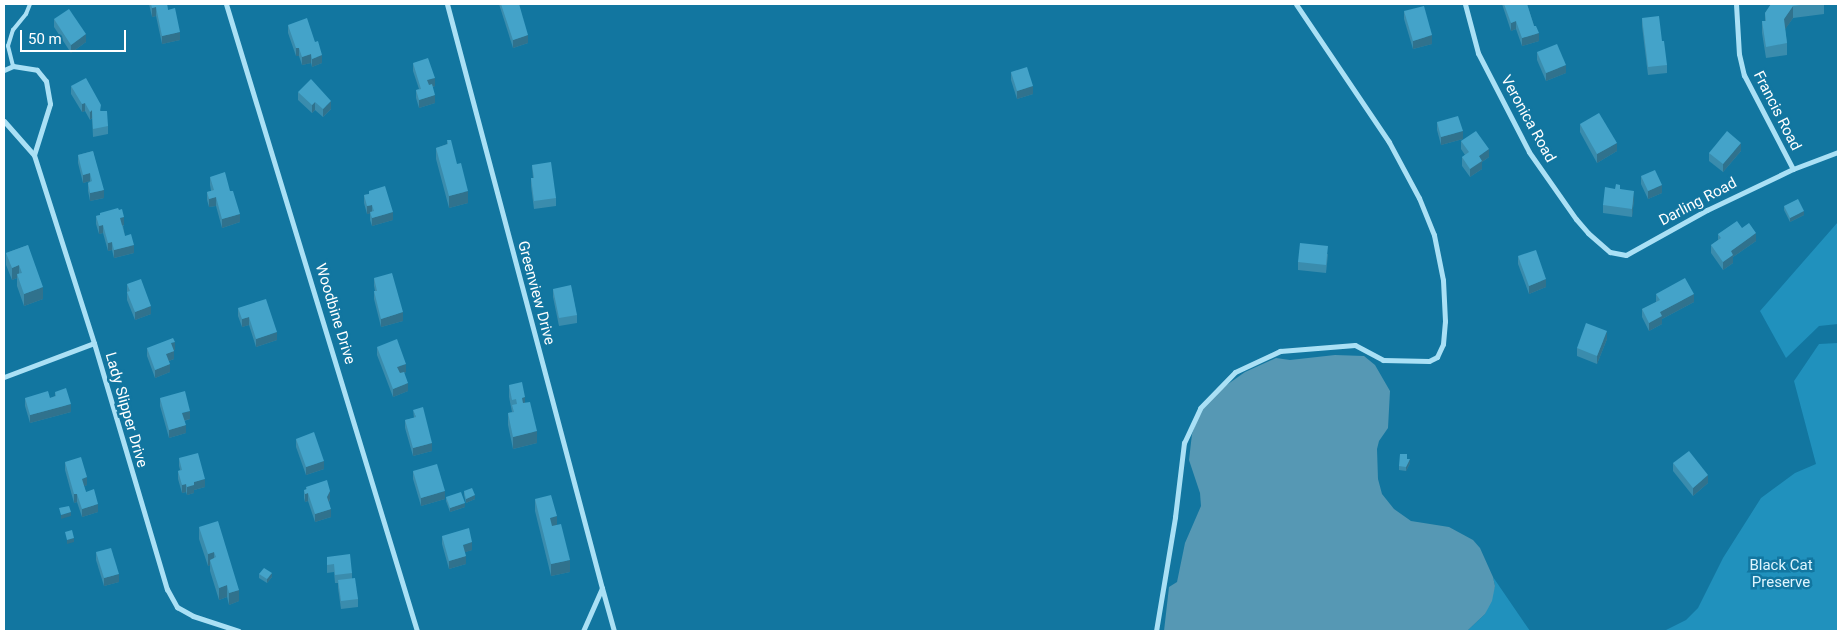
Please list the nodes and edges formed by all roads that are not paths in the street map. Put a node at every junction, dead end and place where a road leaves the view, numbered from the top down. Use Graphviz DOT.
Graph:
graph roads {
  1 [pos="30,4"];
  2 [pos="226,4"];
  3 [pos="447,4"];
  4 [pos="1296,4"];
  5 [pos="1465,4"];
  6 [pos="1736,4"];
  7 [pos="13,66"];
  8 [pos="4,70"];
  9 [pos="4,121"];
  10 [pos="1838,152"];
  11 [pos="34,156"];
  12 [pos="1793,169"];
  13 [pos="1615,254"];
  14 [pos="94,343"];
  15 [pos="4,377"];
  16 [pos="602,588"];
  17 [pos="416,630"];
  18 [pos="239,631"];
  19 [pos="583,631"];
  20 [pos="614,631"];
  21 [pos="1156,631"];
  1 -- 7 [label="lane"];
  2 -- 17 [label="street, Woodbine Drive"];
  3 -- 16 [label="street, Greenview Drive"];
  4 -- 21 [label="street"];
  5 -- 13 [label="street, Veronica Road"];
  6 -- 12 [label="street, Francis Road"];
  7 -- 8 [label="street"];
  7 -- 11 [label="street"];
  9 -- 11 [label="street"];
  10 -- 12 [label="street, Darling Road"];
  11 -- 14 [label="street, Lady Slipper Drive"];
  12 -- 13 [label="street, Darling Road"];
  14 -- 15 [label="street"];
  14 -- 18 [label="street, Lady Slipper Drive"];
  16 -- 19 [label="street"];
  16 -- 20 [label="street, Greenview Drive"];
}
